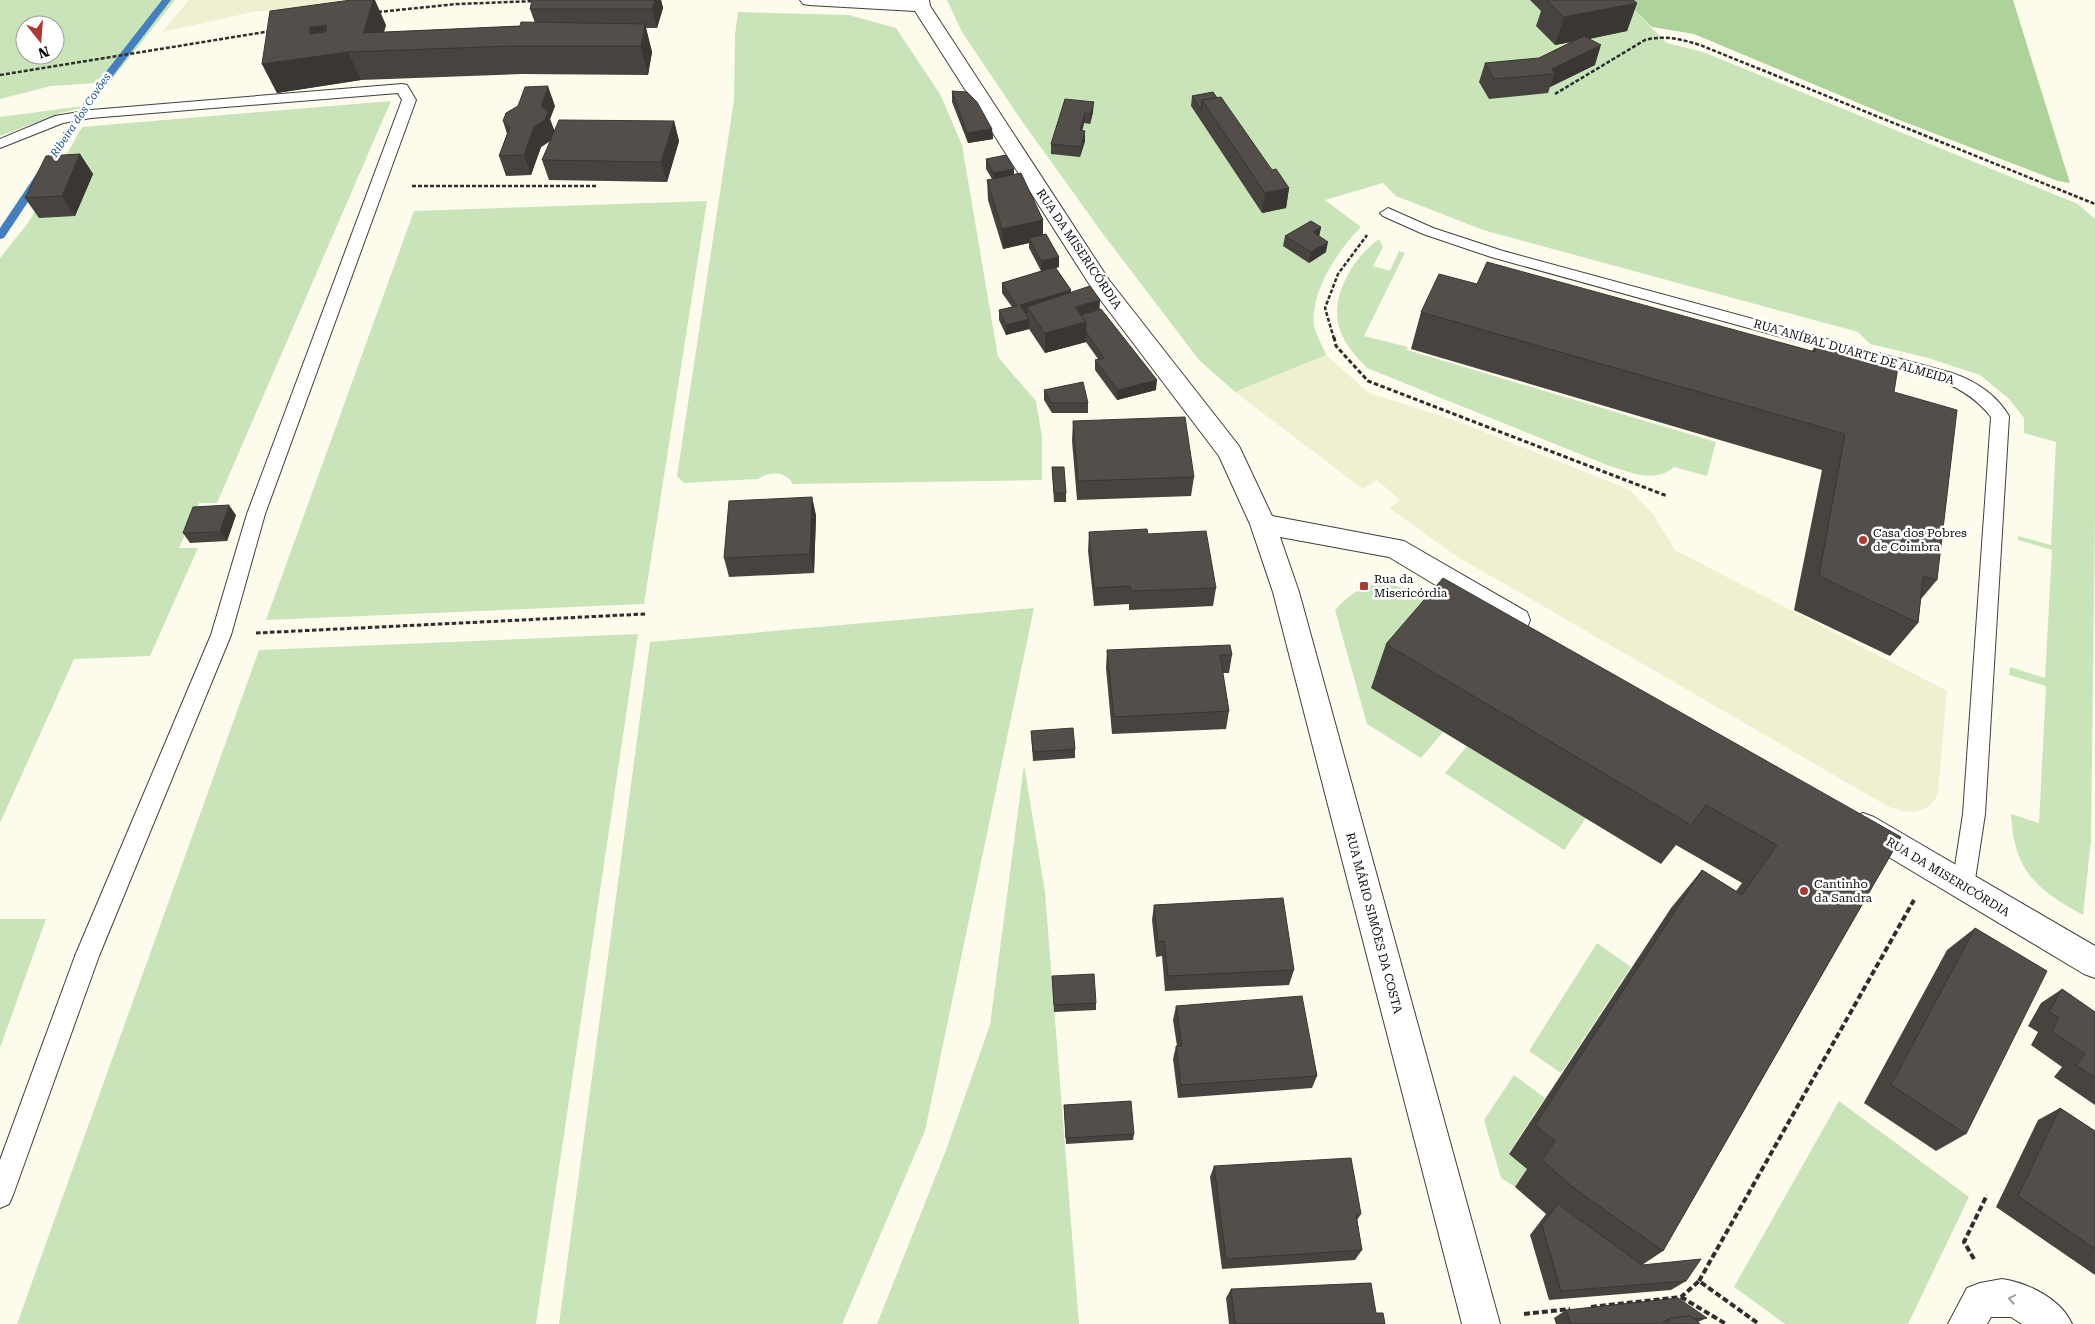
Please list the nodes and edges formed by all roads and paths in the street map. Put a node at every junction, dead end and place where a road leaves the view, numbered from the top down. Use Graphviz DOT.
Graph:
graph roads {
  1 [pos="451,0"];
  2 [pos="809,0"];
  3 [pos="542,1"];
  4 [pos="920,3"];
  5 [pos="457,4"];
  6 [pos="374,12"];
  7 [pos="277,30"];
  8 [pos="0,75"];
  9 [pos="1555,94"];
  10 [pos="0,144"];
  11 [pos="376,186"];
  12 [pos="598,186"];
  13 [pos="2095,204"];
  14 [pos="1388,213"];
  15 [pos="1667,496"];
  16 [pos="1263,524"];
  17 [pos="645,614"];
  18 [pos="1540,634"];
  19 [pos="221,635"];
  20 [pos="1838,812"];
  21 [pos="1963,886"];
  22 [pos="1914,901"];
  23 [pos="2095,963"];
  24 [pos="0,1195"];
  25 [pos="1987,1195"];
  26 [pos="1699,1281"];
  27 [pos="1996,1296"];
  28 [pos="1681,1297"];
  29 [pos="1586,1308"];
  30 [pos="1576,1309"];
  31 [pos="1481,1322"];
  32 [pos="1726,1324"];
  33 [pos="1759,1324"];
  34 [pos="1967,1324"];
  35 [pos="2053,1324"];
  1 -- 5 [label="path"];
  2 -- 4 [label="street"];
  3 -- 5 [label="path"];
  4 -- 16 [label="street, RUA DA MISERICÓRDIA"];
  5 -- 6 [label="path"];
  7 -- 8 [label="path"];
  9 -- 13 [label="path"];
  10 -- 11 [label="lane"];
  11 -- 12 [label="path"];
  11 -- 19 [label="lane"];
  14 -- 15 [label="path"];
  14 -- 21 [label="lane, RUA ANÍBAL DUARTE DE ALMEIDA"];
  16 -- 18 [label="street"];
  16 -- 31 [label="street, RUA MÁRIO SIMÕES DA COSTA"];
  17 -- 19 [label="path"];
  19 -- 24 [label="lane"];
  20 -- 21 [label="street, RUA DA MISERICÓRDIA"];
  21 -- 23 [label="street, RUA DA MISERICÓRDIA"];
  22 -- 26 [label="path"];
  25 -- 27 [label="path"];
  26 -- 28 [label="path"];
  26 -- 33 [label="path"];
  27 -- 34 [label="street"];
  35 -- 27 [label="street, one-way"];
  28 -- 29 [label="path"];
  28 -- 32 [label="path"];
  30 -- 31 [label="path"];
}
